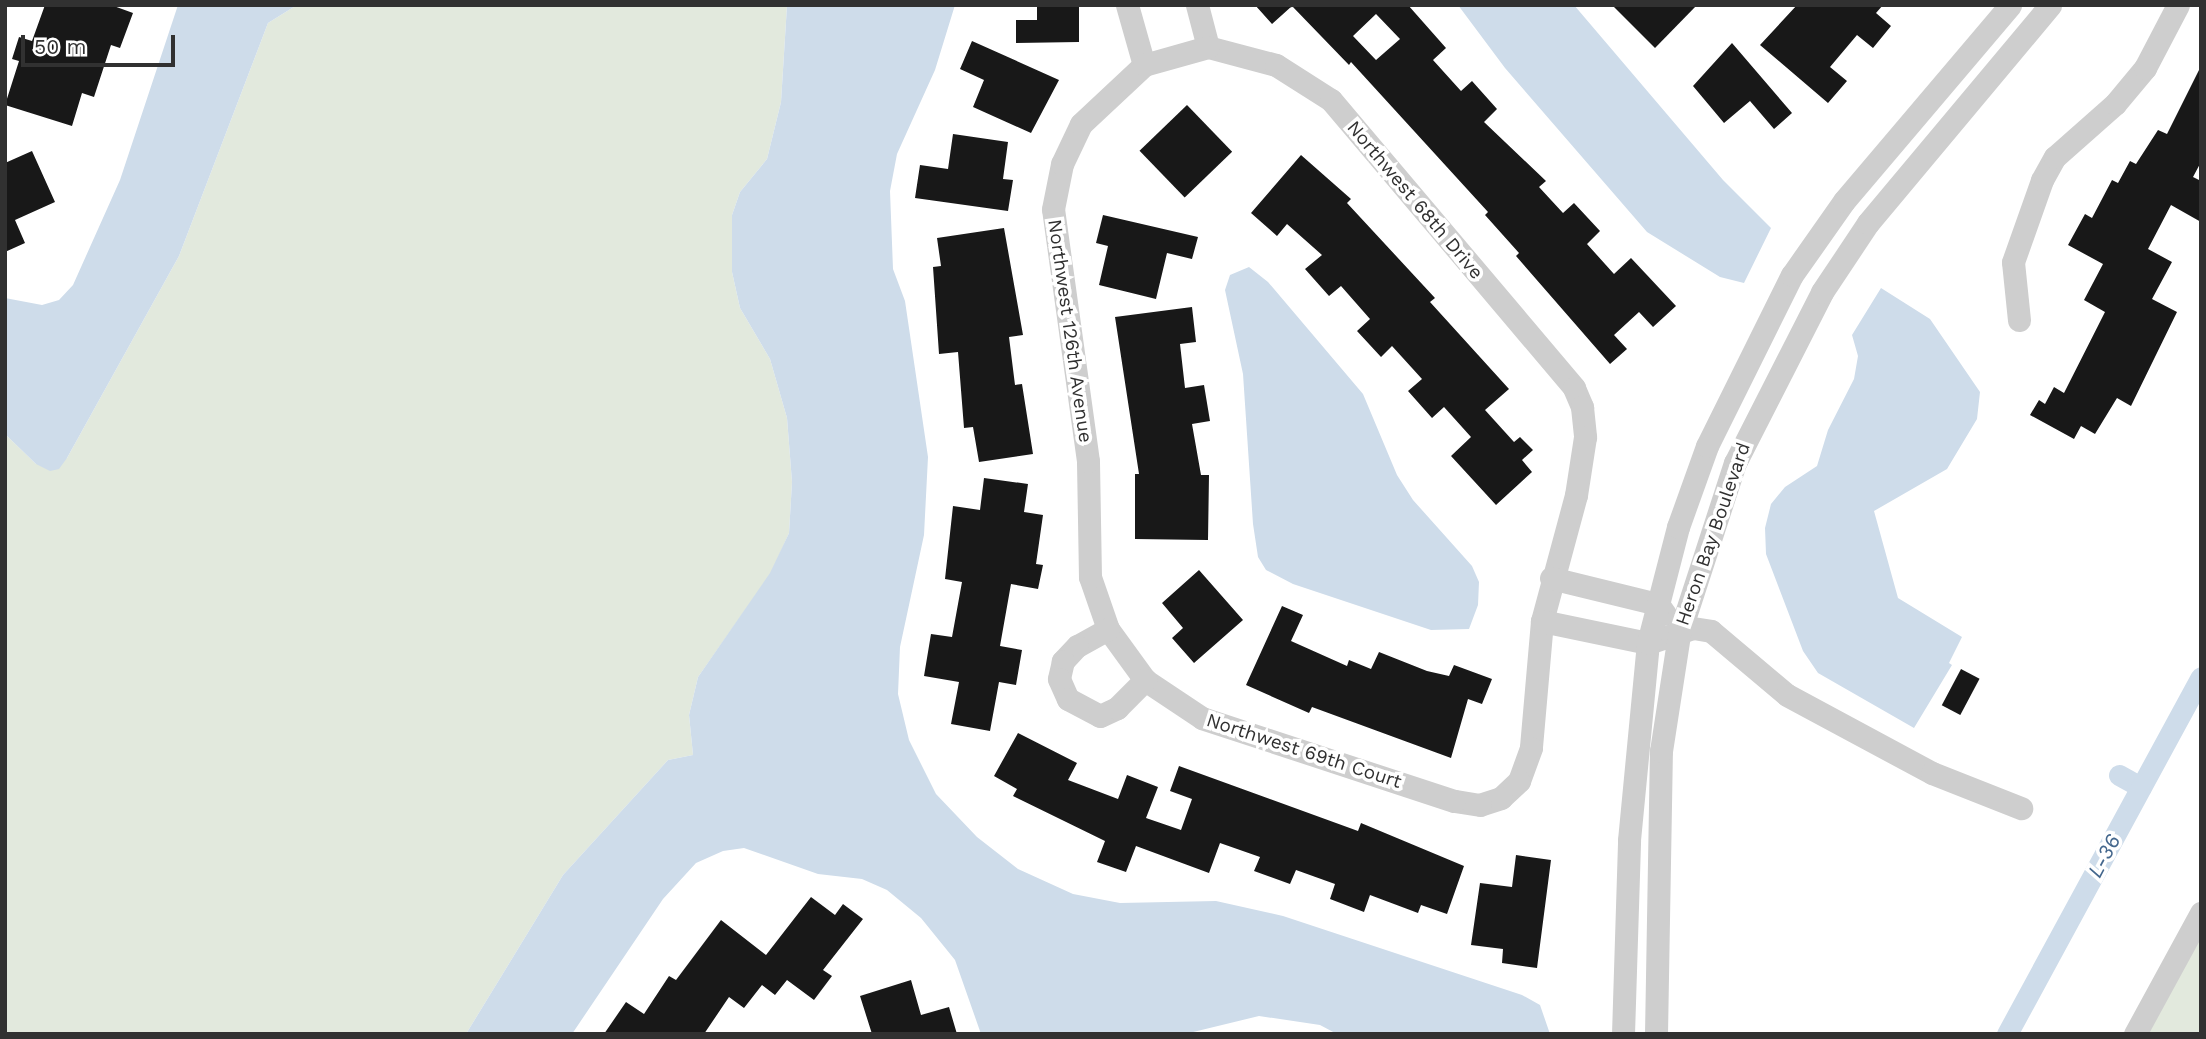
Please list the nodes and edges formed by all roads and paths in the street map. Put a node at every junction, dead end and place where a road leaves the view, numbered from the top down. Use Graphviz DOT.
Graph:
graph roads {
  1 [pos="1127,5"];
  2 [pos="1197,5"];
  3 [pos="2010,5"];
  4 [pos="2050,5"];
  5 [pos="2178,5"];
  6 [pos="1208,47"];
  7 [pos="1177,53"];
  8 [pos="1144,65"];
  9 [pos="2019,320"];
  10 [pos="1551,578"];
  11 [pos="1658,604"];
  12 [pos="1542,621"];
  13 [pos="1108,629"];
  14 [pos="1679,635"];
  15 [pos="1648,643"];
  16 [pos="1126,655"];
  17 [pos="1145,680"];
  18 [pos="2021,808"];
  19 [pos="2201,913"];
  20 [pos="1623,1034"];
  21 [pos="1656,1034"];
  22 [pos="2136,1034"];
  1 -- 8 [label="street"];
  2 -- 6 [label="street"];
  3 -- 11 [label="street, Heron Bay Boulevard"];
  4 -- 14 [label="street, Heron Bay Boulevard"];
  5 -- 9 [label="street"];
  6 -- 7 [label="street, Northwest 68th Drive"];
  6 -- 10 [label="street, Northwest 68th Drive"];
  7 -- 8 [label="street, Northwest 126th Avenue"];
  8 -- 13 [label="street, Northwest 126th Avenue"];
  10 -- 11 [label="street"];
  10 -- 12 [label="street"];
  11 -- 14 [label="street"];
  11 -- 15 [label="street, Heron Bay Boulevard"];
  12 -- 15 [label="street"];
  12 -- 17 [label="street, Northwest 69th Court"];
  13 -- 16 [label="street, Northwest 126th Avenue"];
  13 -- 17 [label="street"];
  14 -- 15 [label="street"];
  14 -- 18 [label="street"];
  14 -- 21 [label="street, Heron Bay Boulevard"];
  15 -- 20 [label="street, Heron Bay Boulevard"];
  16 -- 17 [label="street, Northwest 69th Court"];
  19 -- 22 [label="street"];
}
